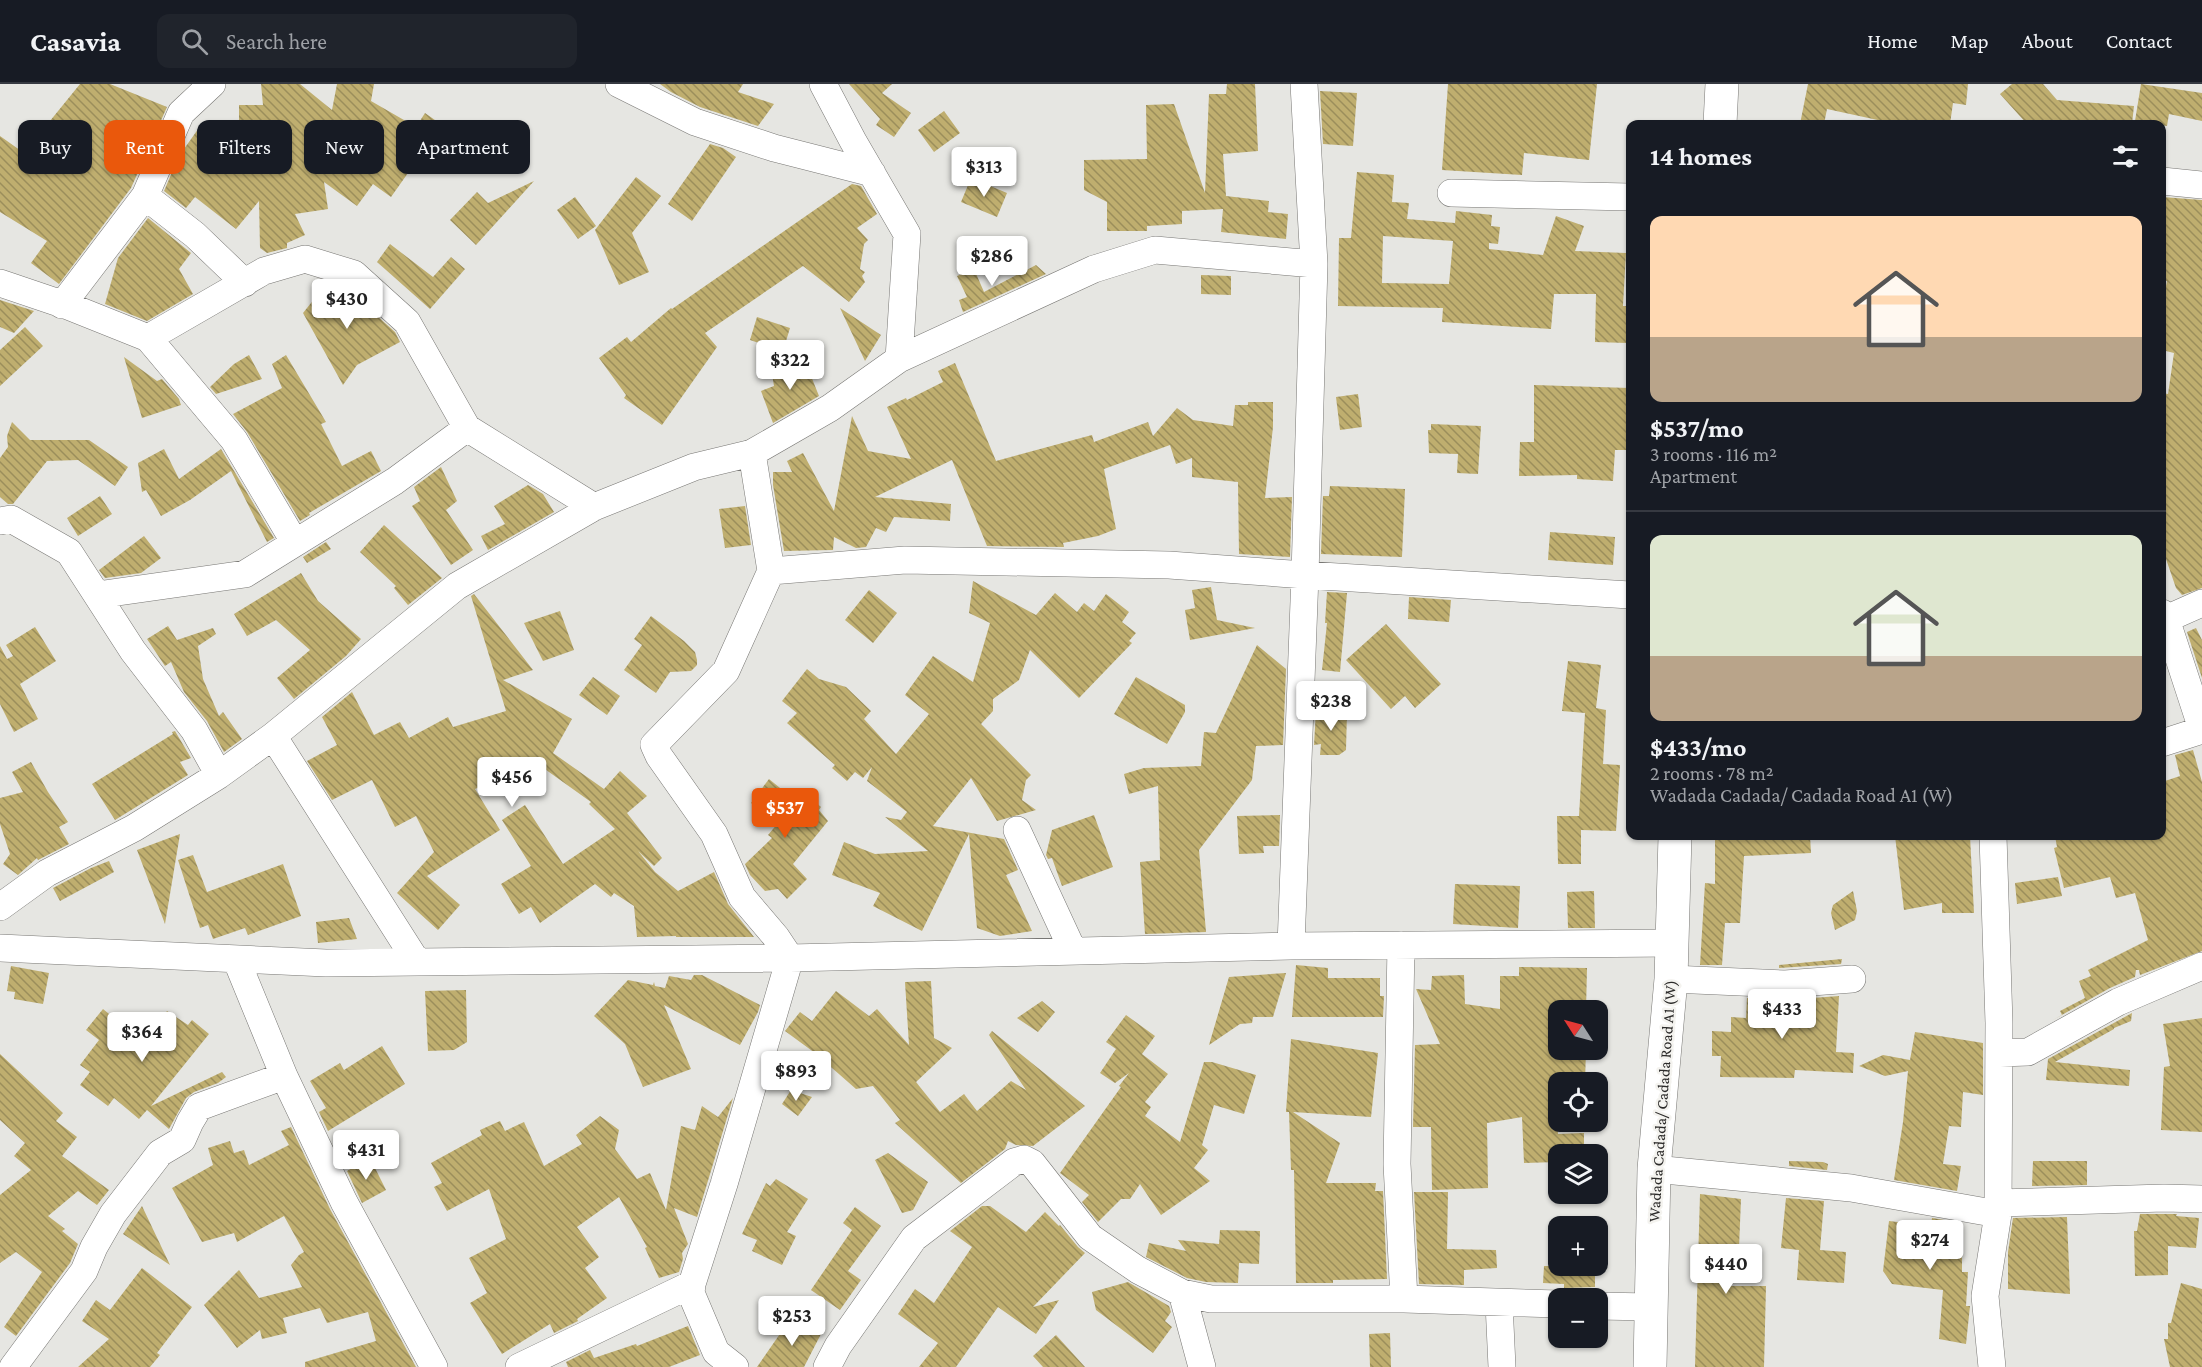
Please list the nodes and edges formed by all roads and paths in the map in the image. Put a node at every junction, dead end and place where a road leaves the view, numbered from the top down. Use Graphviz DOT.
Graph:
graph roads {
  1 [pos="212,84"];
  2 [pos="620,84"];
  3 [pos="823,84"];
  4 [pos="1304,84"];
  5 [pos="1722,84"];
  6 [pos="1720,120"];
  7 [pos="872,174"];
  8 [pos="2166,181"];
  9 [pos="2202,185"];
  10 [pos="1451,193"];
  11 [pos="145,196"];
  12 [pos="1626,197"];
  13 [pos="1314,264"];
  14 [pos="0,283"];
  15 [pos="245,283"];
  16 [pos="62,304"];
  17 [pos="148,338"];
  18 [pos="899,359"];
  19 [pos="467,428"];
  20 [pos="753,453"];
  21 [pos="594,507"];
  22 [pos="0,521"];
  23 [pos="295,543"];
  24 [pos="771,571"];
  25 [pos="1305,575"];
  26 [pos="97,595"];
  27 [pos="1626,595"];
  28 [pos="2202,603"];
  29 [pos="2166,615"];
  30 [pos="2166,622"];
  31 [pos="2202,730"];
  32 [pos="273,736"];
  33 [pos="2166,743"];
  34 [pos="219,775"];
  35 [pos="1017,830"];
  36 [pos="1675,840"];
  37 [pos="1993,840"];
  38 [pos="1,901"];
  39 [pos="1673,943"];
  40 [pos="1401,945"];
  41 [pos="1291,946"];
  42 [pos="0,948"];
  43 [pos="1073,951"];
  44 [pos="790,958"];
  45 [pos="236,959"];
  46 [pos="417,962"];
  47 [pos="2202,966"];
  48 [pos="1671,979"];
  49 [pos="1852,979"];
  50 [pos="2000,1053"];
  51 [pos="284,1076"];
  52 [pos="1654,1169"];
  53 [pos="2202,1199"];
  54 [pos="1998,1209"];
  55 [pos="692,1284"];
  56 [pos="1182,1293"];
  57 [pos="1404,1299"];
  58 [pos="1499,1303"];
  59 [pos="1548,1305"];
  60 [pos="1608,1306"];
  61 [pos="1650,1307"];
  62 [pos="13,1367"];
  63 [pos="434,1367"];
  64 [pos="519,1367"];
  65 [pos="735,1367"];
  66 [pos="827,1367"];
  67 [pos="1202,1367"];
  68 [pos="1502,1367"];
  69 [pos="1650,1367"];
  70 [pos="1992,1367"];
  1 -- 11 [label="street"];
  2 -- 7 [label="street"];
  3 -- 7 [label="street"];
  4 -- 13 [label="street"];
  5 -- 6 [label="main road"];
  7 -- 18 [label="street"];
  8 -- 9 [label="street"];
  10 -- 12 [label="street"];
  11 -- 15 [label="street"];
  11 -- 16 [label="street"];
  13 -- 18 [label="street"];
  13 -- 25 [label="street"];
  14 -- 16 [label="street"];
  15 -- 17 [label="street"];
  15 -- 19 [label="street"];
  16 -- 17 [label="street"];
  17 -- 23 [label="street"];
  18 -- 20 [label="street"];
  19 -- 21 [label="street"];
  19 -- 23 [label="street"];
  20 -- 21 [label="street"];
  20 -- 24 [label="street"];
  21 -- 32 [label="street"];
  22 -- 26 [label="street"];
  23 -- 26 [label="street"];
  24 -- 25 [label="street"];
  24 -- 44 [label="street"];
  25 -- 27 [label="street"];
  25 -- 41 [label="street"];
  26 -- 34 [label="street"];
  28 -- 29 [label="street"];
  30 -- 31 [label="street"];
  31 -- 33 [label="street"];
  32 -- 34 [label="street"];
  32 -- 46 [label="street"];
  34 -- 38 [label="street"];
  35 -- 43 [label="street"];
  36 -- 39 [label="main road, Wadada Cadada/ Cadada Road A1 (W)"];
  37 -- 50 [label="street"];
  39 -- 40 [label="street"];
  39 -- 48 [label="main road, Wadada Cadada/ Cadada Road A1 (W)"];
  40 -- 41 [label="street"];
  40 -- 57 [label="street"];
  41 -- 43 [label="street"];
  42 -- 45 [label="street"];
  43 -- 44 [label="street"];
  44 -- 46 [label="street"];
  44 -- 55 [label="street"];
  45 -- 46 [label="street"];
  45 -- 51 [label="street"];
  47 -- 50 [label="street"];
  48 -- 49 [label="street"];
  48 -- 52 [label="main road, Wadada Cadada/ Cadada Road A1 (W)"];
  50 -- 54 [label="street"];
  51 -- 62 [label="street"];
  51 -- 63 [label="street"];
  52 -- 54 [label="street"];
  52 -- 61 [label="main road, Wadada Cadada/ Cadada Road A1 (W)"];
  53 -- 54 [label="street"];
  54 -- 70 [label="street"];
  55 -- 64 [label="street"];
  55 -- 65 [label="street"];
  56 -- 57 [label="street"];
  56 -- 66 [label="street"];
  56 -- 67 [label="street"];
  57 -- 58 [label="street"];
  58 -- 59 [label="street"];
  58 -- 68 [label="street"];
  60 -- 61 [label="street"];
  61 -- 69 [label="main road, Wadada Cadada/ Cadada Road A1 (W)"];
}
